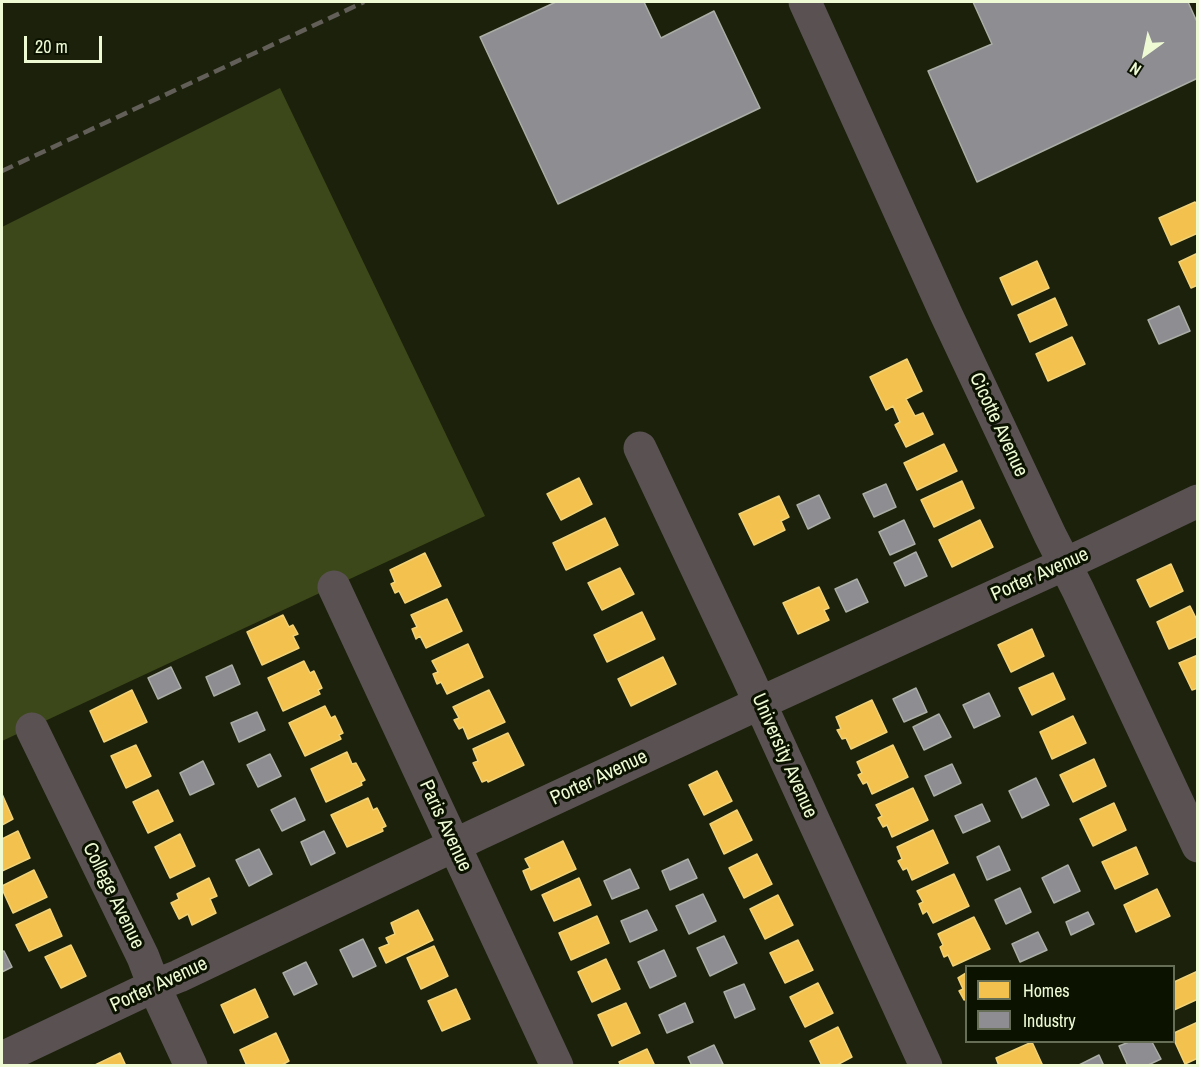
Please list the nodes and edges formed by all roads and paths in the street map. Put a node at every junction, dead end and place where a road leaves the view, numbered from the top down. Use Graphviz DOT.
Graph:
graph roads {
  1 [pos="805,2"];
  2 [pos="640,448"];
  3 [pos="1197,501"];
  4 [pos="1064,564"];
  5 [pos="334,587"];
  6 [pos="760,703"];
  7 [pos="33,729"];
  8 [pos="454,846"];
  9 [pos="1197,846"];
  10 [pos="154,986"];
  11 [pos="2,1058"];
  12 [pos="191,1065"];
  13 [pos="556,1065"];
  14 [pos="926,1065"];
  1 -- 4 [label="street, Cicotte Avenue"];
  2 -- 6 [label="street, University Avenue"];
  3 -- 4 [label="street, Porter Avenue"];
  4 -- 6 [label="street, Porter Avenue"];
  4 -- 9 [label="street, Cicotte Avenue"];
  5 -- 8 [label="street, Paris Avenue"];
  6 -- 8 [label="street, Porter Avenue"];
  6 -- 14 [label="street, University Avenue"];
  7 -- 10 [label="street, College Avenue"];
  8 -- 10 [label="street, Porter Avenue"];
  8 -- 13 [label="street, Paris Avenue"];
  10 -- 11 [label="street, Porter Avenue"];
  10 -- 12 [label="street, College Avenue"];
}
